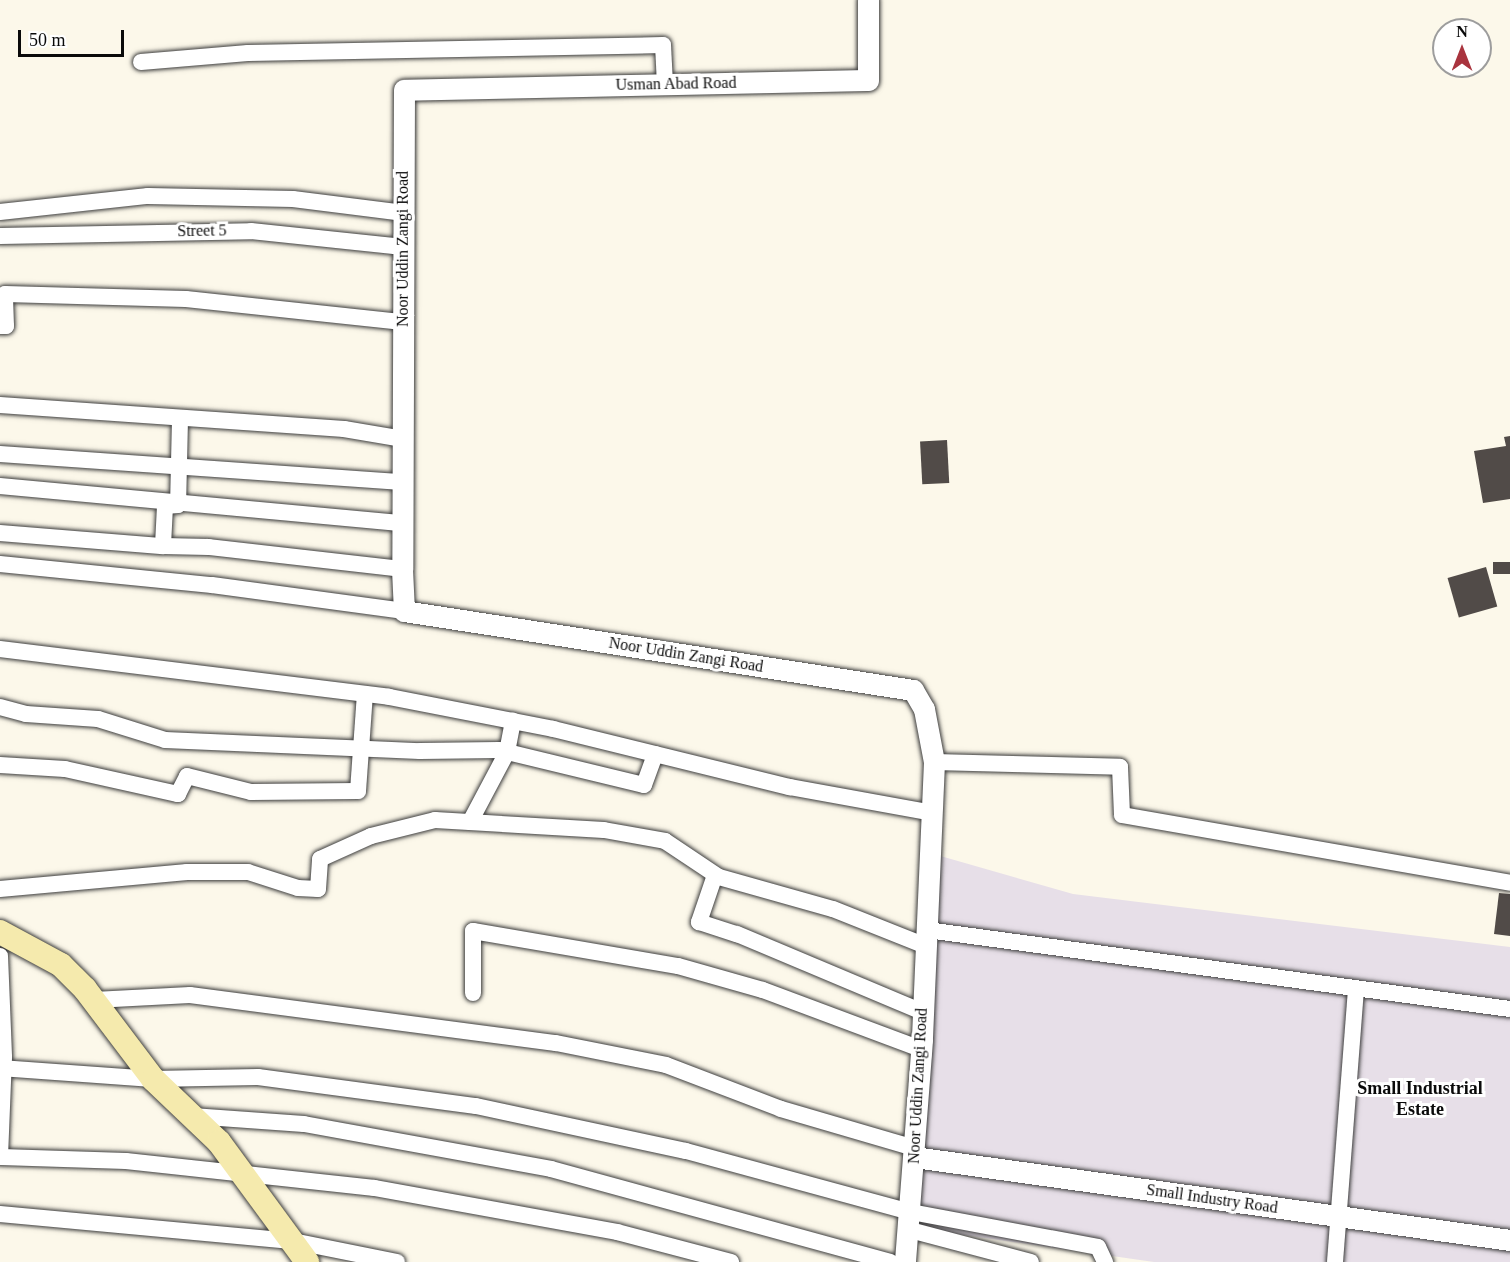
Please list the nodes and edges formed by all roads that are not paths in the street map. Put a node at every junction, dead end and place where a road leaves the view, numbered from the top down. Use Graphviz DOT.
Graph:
graph roads {
  1 [pos="868,0"];
  2 [pos="141,62"];
  3 [pos="664,85"];
  4 [pos="404,90"];
  5 [pos="0,212"];
  6 [pos="404,213"];
  7 [pos="0,236"];
  8 [pos="403,247"];
  9 [pos="403,322"];
  10 [pos="0,326"];
  11 [pos="0,405"];
  12 [pos="180,419"];
  13 [pos="403,439"];
  14 [pos="0,454"];
  15 [pos="179,467"];
  16 [pos="402,482"];
  17 [pos="0,486"];
  18 [pos="178,505"];
  19 [pos="402,523"];
  20 [pos="0,533"];
  21 [pos="163,546"];
  22 [pos="0,564"];
  23 [pos="402,569"];
  24 [pos="404,611"];
  25 [pos="0,649"];
  26 [pos="365,694"];
  27 [pos="0,707"];
  28 [pos="513,721"];
  29 [pos="361,747"];
  30 [pos="507,753"];
  31 [pos="655,754"];
  32 [pos="934,762"];
  33 [pos="0,765"];
  34 [pos="933,813"];
  35 [pos="470,822"];
  36 [pos="715,874"];
  37 [pos="1510,883"];
  38 [pos="0,888"];
  39 [pos="0,932"];
  40 [pos="926,938"];
  41 [pos="0,956"];
  42 [pos="1,985"];
  43 [pos="1356,991"];
  44 [pos="473,993"];
  45 [pos="94,1000"];
  46 [pos="1510,1009"];
  47 [pos="923,1011"];
  48 [pos="921,1049"];
  49 [pos="2,1068"];
  50 [pos="153,1079"];
  51 [pos="192,1116"];
  52 [pos="914,1152"];
  53 [pos="1,1157"];
  54 [pos="242,1172"];
  55 [pos="0,1214"];
  56 [pos="1341,1217"];
  57 [pos="910,1221"];
  58 [pos="1510,1240"];
  59 [pos="292,1241"];
  60 [pos="307,1262"];
  61 [pos="397,1262"];
  62 [pos="731,1262"];
  63 [pos="890,1262"];
  64 [pos="904,1262"];
  65 [pos="1031,1262"];
  66 [pos="1105,1262"];
  67 [pos="1335,1262"];
  1 -- 3 [label="street, Usman Abad Road"];
  2 -- 3 [label="street"];
  3 -- 4 [label="street, Usman Abad Road"];
  4 -- 6 [label="street, Noor Uddin Zangi Road"];
  5 -- 6 [label="street"];
  6 -- 8 [label="street, Noor Uddin Zangi Road"];
  7 -- 8 [label="street, Street 5"];
  8 -- 9 [label="street, Noor Uddin Zangi Road"];
  9 -- 10 [label="street"];
  9 -- 13 [label="street, Noor Uddin Zangi Road"];
  11 -- 12 [label="street"];
  12 -- 13 [label="street"];
  12 -- 15 [label="street"];
  13 -- 16 [label="street, Noor Uddin Zangi Road"];
  14 -- 15 [label="street"];
  15 -- 16 [label="street"];
  15 -- 18 [label="street"];
  16 -- 19 [label="street, Noor Uddin Zangi Road"];
  17 -- 18 [label="street"];
  18 -- 19 [label="street"];
  18 -- 21 [label="street"];
  19 -- 23 [label="street, Noor Uddin Zangi Road"];
  20 -- 21 [label="street"];
  21 -- 23 [label="street"];
  22 -- 24 [label="street"];
  23 -- 24 [label="street, Noor Uddin Zangi Road"];
  24 -- 32 [label="street, Noor Uddin Zangi Road"];
  25 -- 26 [label="street"];
  26 -- 28 [label="street"];
  26 -- 29 [label="street"];
  27 -- 29 [label="street"];
  28 -- 30 [label="street"];
  28 -- 31 [label="street"];
  29 -- 30 [label="street"];
  29 -- 33 [label="street"];
  30 -- 31 [label="street"];
  30 -- 35 [label="street"];
  31 -- 34 [label="street"];
  32 -- 34 [label="street, Noor Uddin Zangi Road"];
  32 -- 37 [label="street"];
  34 -- 40 [label="street, Noor Uddin Zangi Road"];
  35 -- 36 [label="street"];
  35 -- 38 [label="street"];
  36 -- 40 [label="street"];
  36 -- 47 [label="street"];
  39 -- 45 [label="main road"];
  40 -- 43 [label="street"];
  40 -- 47 [label="street, Noor Uddin Zangi Road"];
  41 -- 42 [label="street"];
  42 -- 49 [label="street"];
  43 -- 46 [label="street"];
  43 -- 56 [label="street"];
  44 -- 48 [label="street"];
  45 -- 50 [label="main road"];
  45 -- 52 [label="street"];
  47 -- 48 [label="street, Noor Uddin Zangi Road"];
  48 -- 52 [label="street, Noor Uddin Zangi Road"];
  49 -- 50 [label="street"];
  49 -- 53 [label="street"];
  50 -- 51 [label="main road"];
  50 -- 57 [label="street"];
  51 -- 54 [label="main road"];
  51 -- 63 [label="street"];
  52 -- 56 [label="street, Small Industry Road"];
  52 -- 57 [label="street, Noor Uddin Zangi Road"];
  53 -- 54 [label="street"];
  54 -- 59 [label="main road"];
  54 -- 62 [label="street"];
  55 -- 59 [label="street"];
  56 -- 58 [label="street, Small Industry Road"];
  56 -- 67 [label="street"];
  57 -- 64 [label="street, Noor Uddin Zangi Road"];
  57 -- 65 [label="street"];
  57 -- 66 [label="street"];
  59 -- 60 [label="main road"];
  59 -- 61 [label="street"];
}
